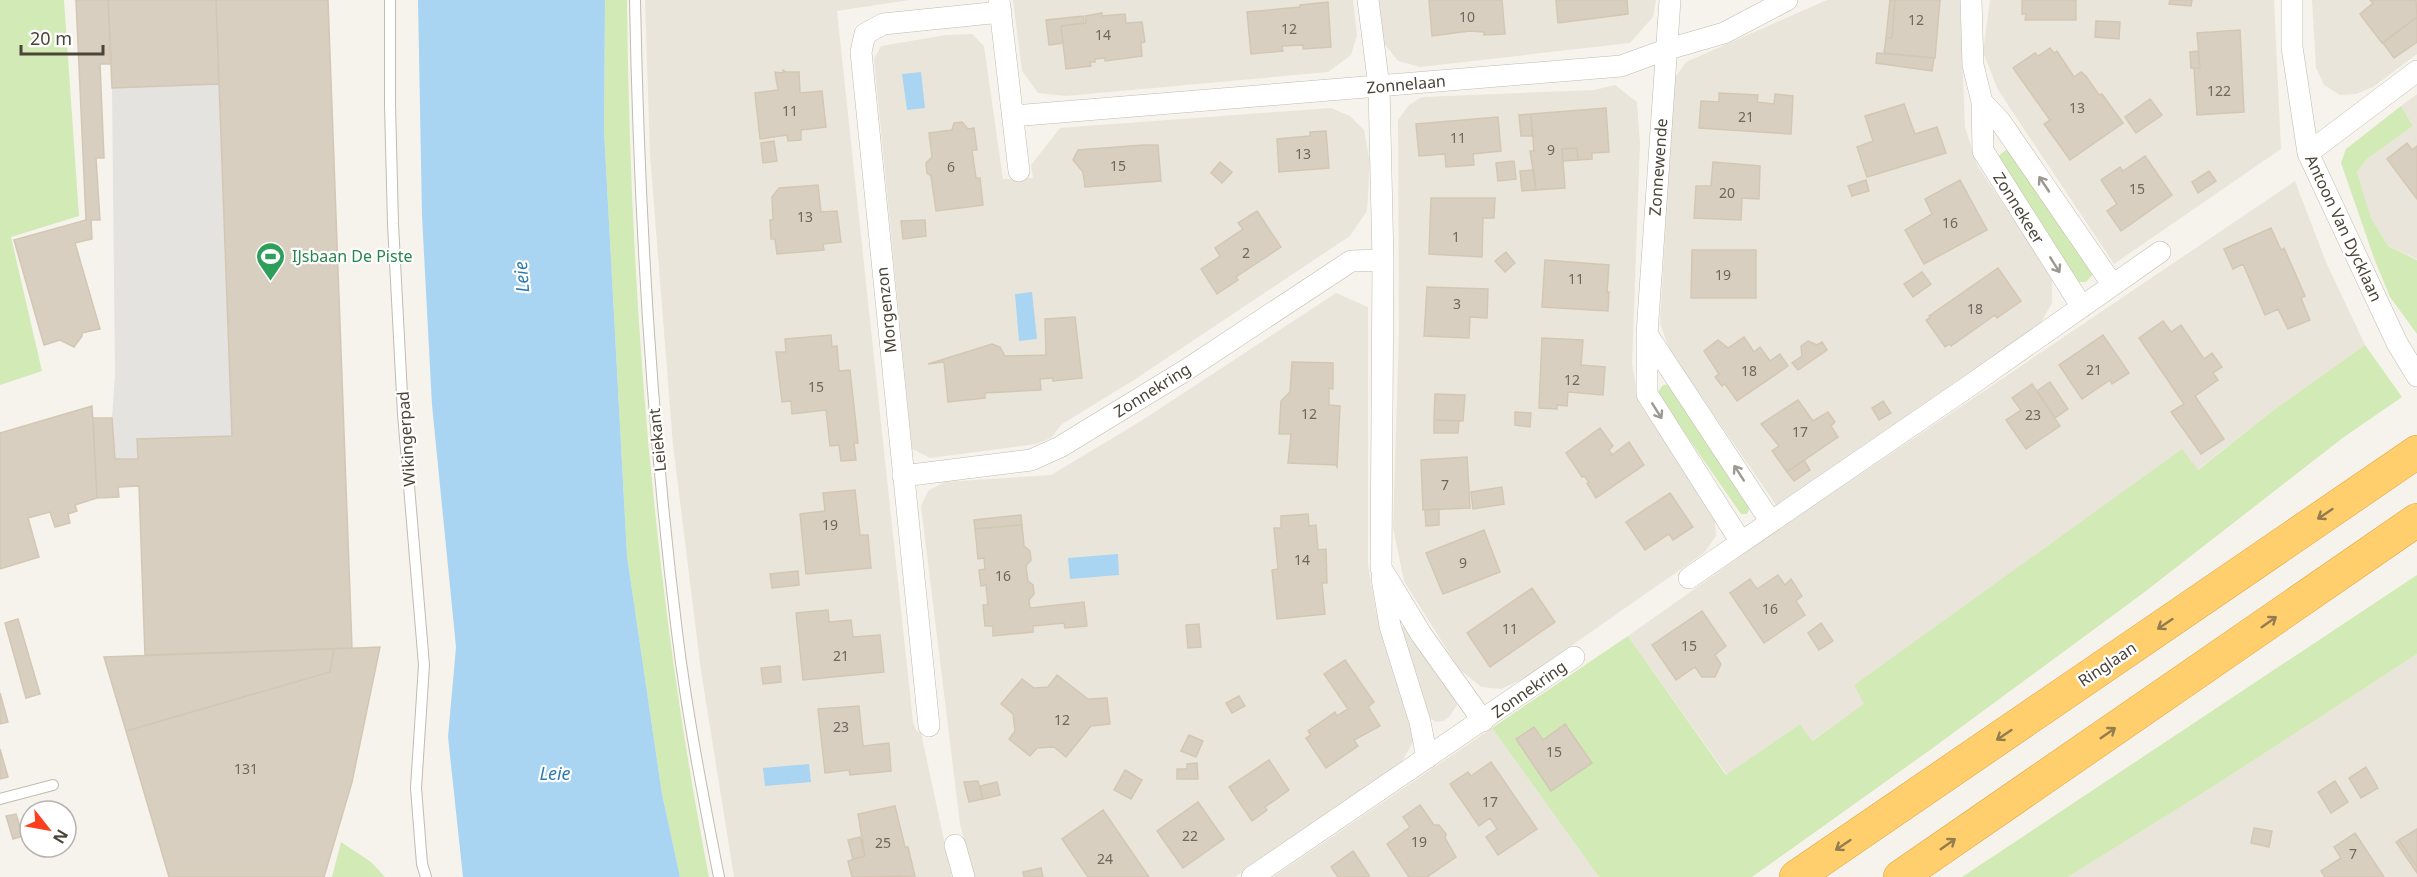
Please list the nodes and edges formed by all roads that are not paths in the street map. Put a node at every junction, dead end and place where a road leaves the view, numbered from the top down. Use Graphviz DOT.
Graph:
graph roads {
  1 [pos="390,0"];
  2 [pos="635,0"];
  3 [pos="1368,0"];
  4 [pos="1670,0"];
  5 [pos="1787,0"];
  6 [pos="1971,0"];
  7 [pos="2292,0"];
  8 [pos="1000,6"];
  9 [pos="1665,50"];
  10 [pos="2417,71"];
  11 [pos="1380,87"];
  12 [pos="1982,102"];
  13 [pos="1013,116"];
  14 [pos="2308,153"];
  15 [pos="1019,171"];
  16 [pos="2160,252"];
  17 [pos="1383,260"];
  18 [pos="2112,284"];
  19 [pos="2082,307"];
  20 [pos="1647,334"];
  21 [pos="2417,376"];
  22 [pos="2417,452"];
  23 [pos="903,476"];
  24 [pos="1774,520"];
  25 [pos="2411,523"];
  26 [pos="1740,543"];
  27 [pos="1380,568"];
  28 [pos="1689,578"];
  29 [pos="1574,657"];
  30 [pos="1483,721"];
  31 [pos="929,726"];
  32 [pos="1426,758"];
  33 [pos="53,785"];
  34 [pos="0,799"];
  35 [pos="955,845"];
  36 [pos="426,877"];
  37 [pos="719,877"];
  38 [pos="964,877"];
  39 [pos="1252,877"];
  40 [pos="1796,877"];
  41 [pos="1900,877"];
  1 -- 36 [label="lane, Wikingerpad"];
  2 -- 37 [label="lane, Leiekant"];
  3 -- 11 [label="street"];
  4 -- 9 [label="street, Zonnewende"];
  5 -- 9 [label="street, Zonnelaan"];
  6 -- 12 [label="street, Zonnekeer"];
  7 -- 14 [label="street, Antoon Van Dycklaan"];
  8 -- 13 [label="street, Morgenzon"];
  8 -- 23 [label="street, Morgenzon"];
  9 -- 11 [label="street, Zonnelaan"];
  9 -- 20 [label="street, Zonnewende"];
  10 -- 14 [label="street"];
  11 -- 13 [label="street, Zonnelaan"];
  11 -- 17 [label="street"];
  18 -- 12 [label="street, Zonnekeer, one-way"];
  12 -- 19 [label="street, Zonnekeer, one-way"];
  13 -- 15 [label="street, Morgenzon"];
  14 -- 21 [label="street, Antoon Van Dycklaan"];
  16 -- 18 [label="street"];
  17 -- 23 [label="street, Zonnekring"];
  17 -- 27 [label="street"];
  18 -- 19 [label="street"];
  19 -- 24 [label="street"];
  24 -- 20 [label="street, one-way"];
  20 -- 26 [label="street, Zonnewende, one-way"];
  22 -- 40 [label="highway, Ringlaan, one-way"];
  23 -- 31 [label="street, Morgenzon"];
  24 -- 26 [label="street"];
  41 -- 25 [label="highway, one-way"];
  26 -- 28 [label="street"];
  27 -- 30 [label="street, Zonnekring"];
  27 -- 32 [label="street"];
  29 -- 30 [label="street, Zonnekring"];
  30 -- 32 [label="street, Zonnekring"];
  32 -- 39 [label="street, Zonnekring"];
  33 -- 34 [label="lane"];
  35 -- 38 [label="street"];
}
